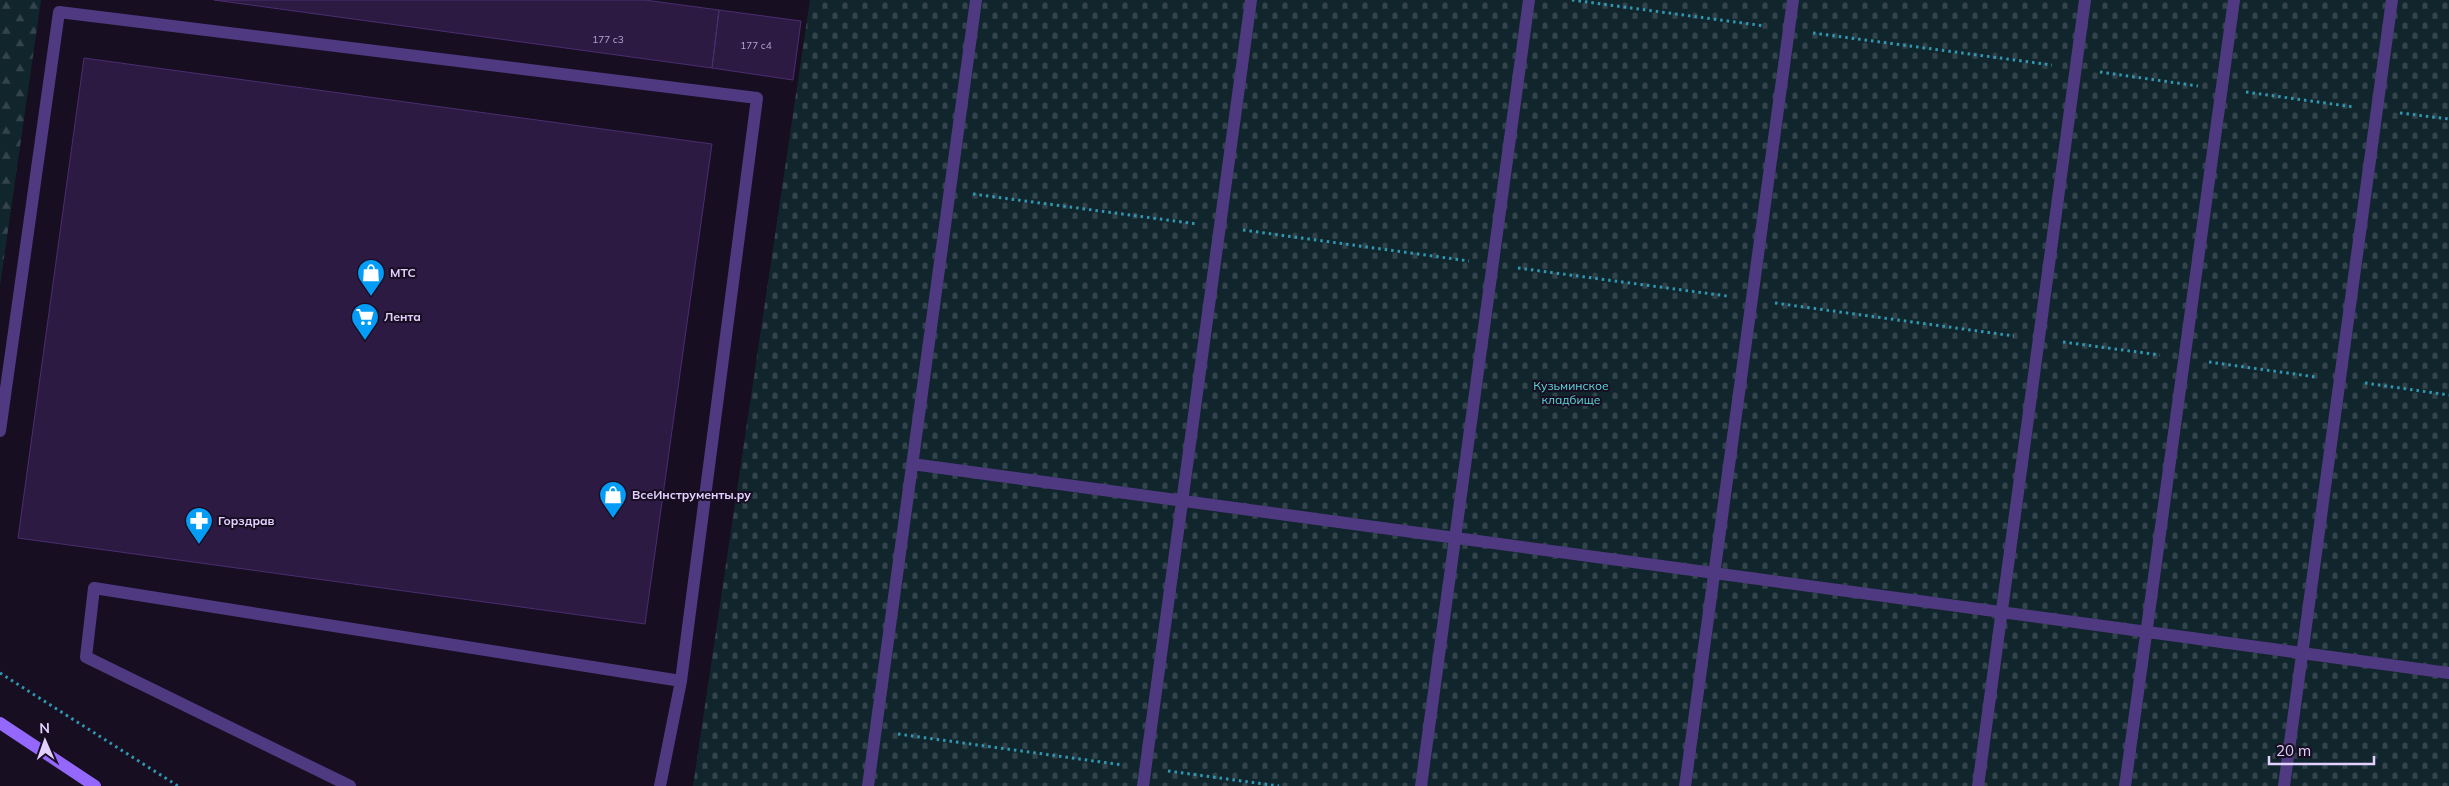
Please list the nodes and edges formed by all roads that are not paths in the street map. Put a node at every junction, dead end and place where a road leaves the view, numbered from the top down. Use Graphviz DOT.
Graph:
graph roads {
  1 [pos="976,0"];
  2 [pos="1251,0"];
  3 [pos="1529,0"];
  4 [pos="1793,0"];
  5 [pos="2086,0"];
  6 [pos="2234,0"];
  7 [pos="2392,0"];
  8 [pos="0,431"];
  9 [pos="912,464"];
  10 [pos="1182,500"];
  11 [pos="1455,537"];
  12 [pos="1715,572"];
  13 [pos="2002,612"];
  14 [pos="2147,632"];
  15 [pos="2302,652"];
  16 [pos="2449,673"];
  17 [pos="681,681"];
  18 [pos="0,723"];
  19 [pos="96,786"];
  20 [pos="350,786"];
  21 [pos="660,786"];
  22 [pos="868,786"];
  23 [pos="1143,786"];
  24 [pos="1421,786"];
  25 [pos="1686,786"];
  26 [pos="1978,786"];
  27 [pos="2126,786"];
  28 [pos="2284,786"];
  1 -- 9 [label="lane"];
  2 -- 10 [label="lane"];
  3 -- 11 [label="lane"];
  4 -- 12 [label="lane"];
  5 -- 13 [label="lane"];
  6 -- 14 [label="lane"];
  7 -- 15 [label="lane"];
  8 -- 17 [label="lane"];
  9 -- 10 [label="lane"];
  9 -- 22 [label="lane"];
  10 -- 11 [label="lane"];
  10 -- 23 [label="lane"];
  11 -- 12 [label="lane"];
  11 -- 24 [label="lane"];
  12 -- 13 [label="lane"];
  12 -- 25 [label="lane"];
  13 -- 14 [label="lane"];
  13 -- 26 [label="lane"];
  14 -- 15 [label="lane"];
  14 -- 27 [label="lane"];
  15 -- 16 [label="lane"];
  15 -- 28 [label="lane"];
  17 -- 20 [label="lane"];
  17 -- 21 [label="lane"];
  18 -- 19 [label="main road"];
}
